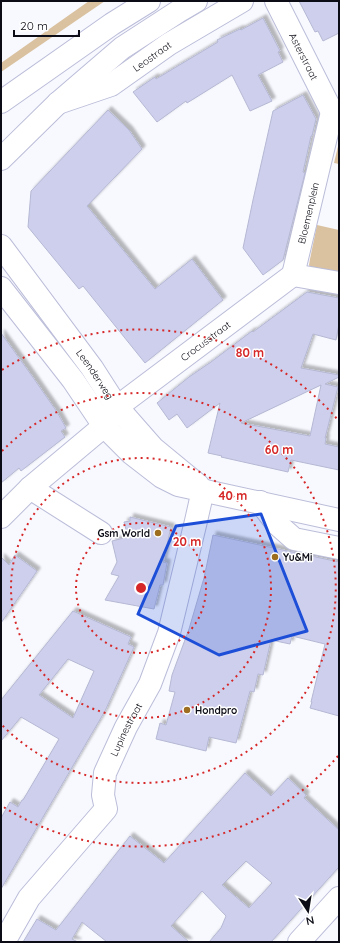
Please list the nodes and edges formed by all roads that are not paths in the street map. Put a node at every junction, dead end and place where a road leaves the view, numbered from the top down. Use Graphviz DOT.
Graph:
graph roads {
  1 [pos="149,1"];
  2 [pos="196,1"];
  3 [pos="242,1"];
  4 [pos="276,1"];
  5 [pos="1,102"];
  6 [pos="58,103"];
  7 [pos="336,113"];
  8 [pos="1,159"];
  9 [pos="1,246"];
  10 [pos="293,275"];
  11 [pos="339,283"];
  12 [pos="1,288"];
  13 [pos="118,407"];
  14 [pos="104,426"];
  15 [pos="30,488"];
  16 [pos="203,490"];
  17 [pos="260,502"];
  18 [pos="1,517"];
  19 [pos="339,520"];
  20 [pos="101,534"];
  21 [pos="339,548"];
  22 [pos="339,898"];
  23 [pos="4,942"];
  24 [pos="299,942"];
  1 -- 5 [label="street"];
  2 -- 6 [label="street, Leostraat"];
  3 -- 6 [label="street, Leostraat"];
  4 -- 7 [label="street, Asterstraat"];
  6 -- 8 [label="street, Leostraat"];
  7 -- 10 [label="street, Bloemenplein"];
  9 -- 13 [label="street, Leenderweg"];
  10 -- 11 [label="street"];
  10 -- 13 [label="street, Crocusstraat"];
  12 -- 14 [label="street, Leenderweg"];
  13 -- 14 [label="street, Crocusstraat"];
  13 -- 16 [label="street, Leenderweg"];
  14 -- 15 [label="street, Crocusstraat"];
  14 -- 16 [label="street, Leenderweg"];
  15 -- 18 [label="street, Crocusstraat"];
  15 -- 20 [label="street"];
  16 -- 17 [label="street, Leenderweg"];
  16 -- 23 [label="street, Lupinestraat"];
  17 -- 19 [label="street, Leenderweg"];
  17 -- 21 [label="street"];
  22 -- 24 [label="street"];
}
